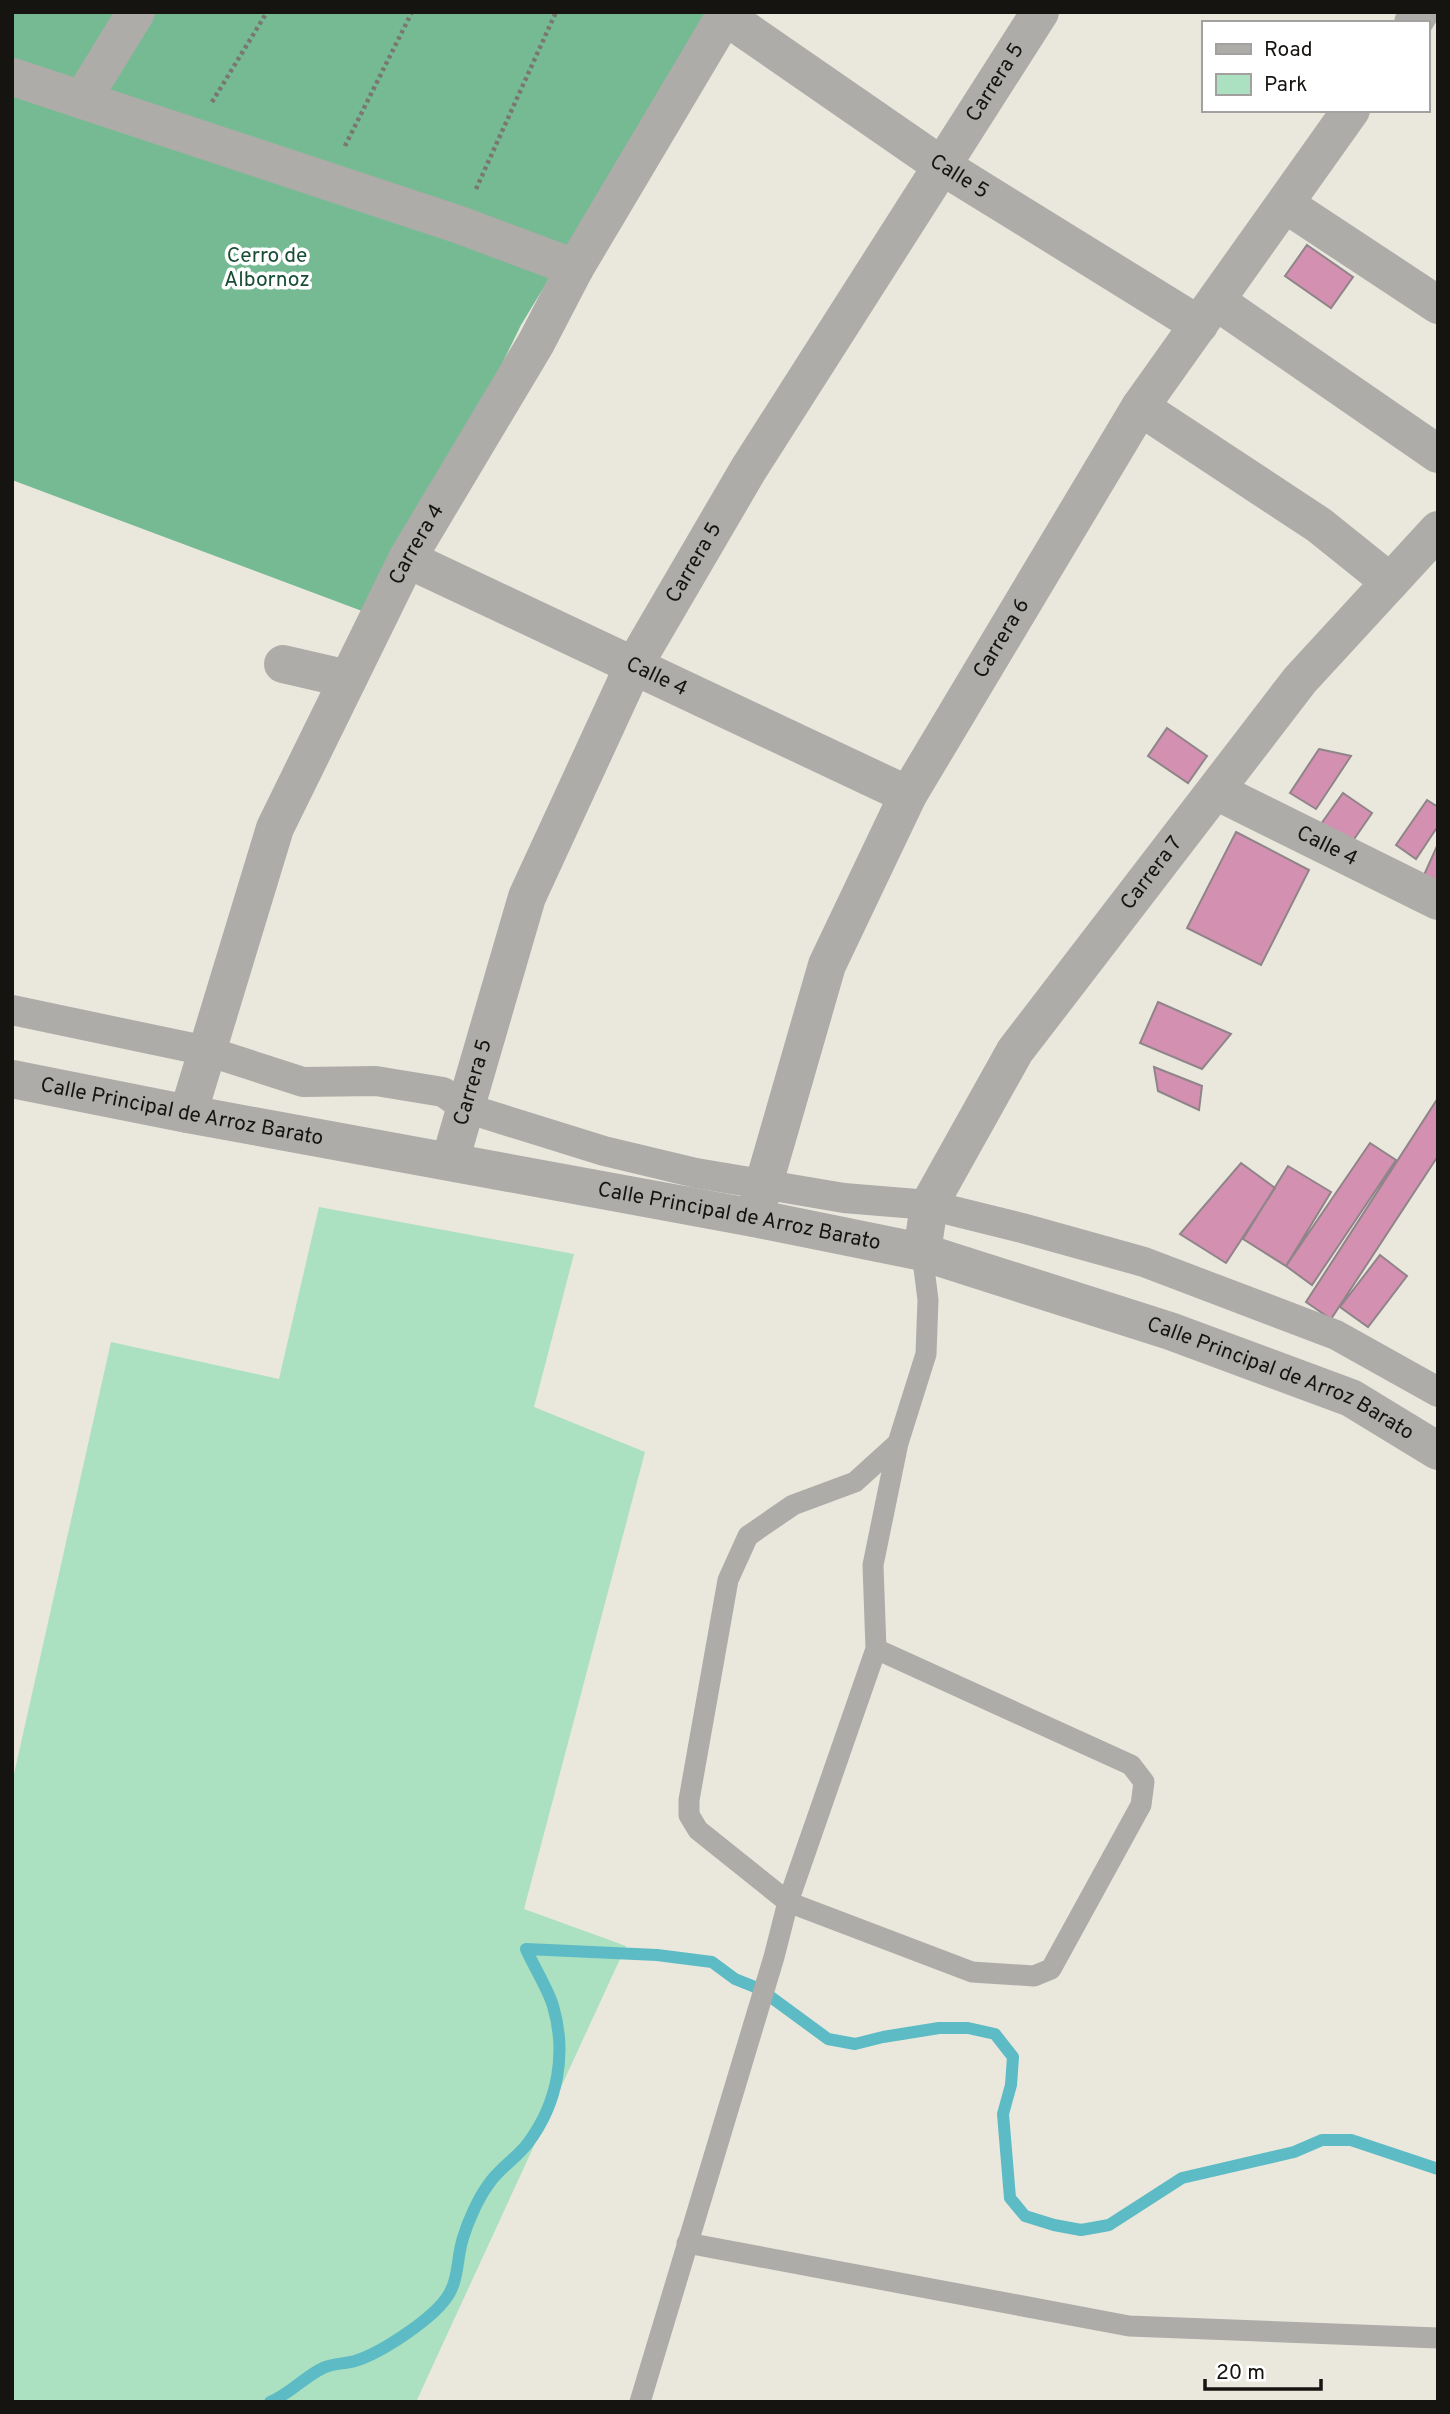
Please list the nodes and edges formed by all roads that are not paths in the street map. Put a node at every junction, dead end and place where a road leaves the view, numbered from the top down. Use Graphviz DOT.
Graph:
graph roads {
  1 [pos="136,12"];
  2 [pos="1040,12"];
  3 [pos="726,14"];
  4 [pos="13,78"];
  5 [pos="82,100"];
  6 [pos="1350,112"];
  7 [pos="942,166"];
  8 [pos="1285,204"];
  9 [pos="575,268"];
  10 [pos="1438,305"];
  11 [pos="1207,313"];
  12 [pos="1140,407"];
  13 [pos="1438,454"];
  14 [pos="1438,530"];
  15 [pos="407,559"];
  16 [pos="1391,582"];
  17 [pos="283,664"];
  18 [pos="633,667"];
  19 [pos="348,679"];
  20 [pos="1216,791"];
  21 [pos="908,795"];
  22 [pos="1438,901"];
  23 [pos="12,1010"];
  24 [pos="207,1051"];
  25 [pos="12,1079"];
  26 [pos="466,1108"];
  27 [pos="188,1114"];
  28 [pos="450,1161"];
  29 [pos="759,1201"];
  30 [pos="929,1205"];
  31 [pos="922,1252"];
  32 [pos="1438,1392"];
  33 [pos="898,1443"];
  34 [pos="1438,1451"];
  35 [pos="876,1650"];
  36 [pos="788,1902"];
  37 [pos="687,2243"];
  38 [pos="1438,2338"];
  39 [pos="640,2402"];
  1 -- 5 [label="street"];
  2 -- 7 [label="street, Carrera 5"];
  3 -- 7 [label="street, Calle 5"];
  3 -- 9 [label="street, Carrera 4"];
  4 -- 5 [label="street"];
  5 -- 9 [label="street"];
  6 -- 8 [label="street, Carrera 6"];
  7 -- 11 [label="street, Calle 5"];
  7 -- 18 [label="street, Carrera 5"];
  8 -- 10 [label="street"];
  8 -- 11 [label="street, Carrera 6"];
  9 -- 15 [label="street, Carrera 4"];
  11 -- 12 [label="street, Carrera 6"];
  11 -- 13 [label="street, Calle 5"];
  12 -- 16 [label="street"];
  12 -- 21 [label="street, Carrera 6"];
  14 -- 16 [label="street, Carrera 7"];
  15 -- 18 [label="street, Calle 4"];
  15 -- 19 [label="street, Carrera 4"];
  16 -- 20 [label="street, Carrera 7"];
  17 -- 19 [label="street"];
  18 -- 21 [label="street, Calle 4"];
  18 -- 26 [label="street, Carrera 5"];
  19 -- 24 [label="street, Carrera 4"];
  20 -- 22 [label="street, Calle 4"];
  20 -- 30 [label="street, Carrera 7"];
  21 -- 29 [label="street, Carrera 6"];
  23 -- 24 [label="street"];
  24 -- 26 [label="street"];
  24 -- 27 [label="street, Carrera 4"];
  25 -- 27 [label="street, Calle Principal de Arroz Barato"];
  26 -- 28 [label="street, Carrera 5"];
  26 -- 29 [label="street"];
  27 -- 28 [label="street, Calle Principal de Arroz Barato"];
  28 -- 29 [label="street, Calle Principal de Arroz Barato"];
  29 -- 30 [label="street"];
  29 -- 31 [label="street, Calle Principal de Arroz Barato"];
  30 -- 31 [label="street, Carrera 7"];
  30 -- 32 [label="street"];
  31 -- 33 [label="lane"];
  31 -- 34 [label="street, Calle Principal de Arroz Barato"];
  33 -- 35 [label="lane"];
  33 -- 36 [label="lane"];
  35 -- 36 [label="lane"];
  35 -- 36 [label="lane"];
  36 -- 37 [label="lane"];
  37 -- 38 [label="lane"];
  37 -- 39 [label="lane"];
}
